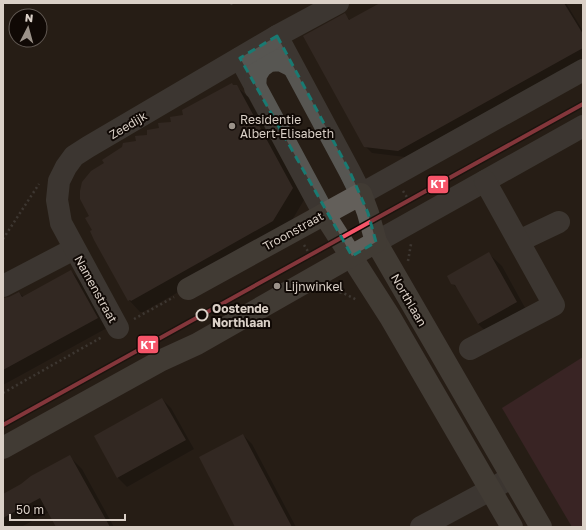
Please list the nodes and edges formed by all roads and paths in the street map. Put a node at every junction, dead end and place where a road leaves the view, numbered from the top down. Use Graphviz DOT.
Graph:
graph roads {
  1 [pos="338,3"];
  2 [pos="277,36"];
  3 [pos="240,58"];
  4 [pos="292,66"];
  5 [pos="583,70"];
  6 [pos="255,88"];
  7 [pos="583,126"];
  8 [pos="395,175"];
  9 [pos="42,179"];
  10 [pos="485,181"];
  11 [pos="360,194"];
  12 [pos="324,214"];
  13 [pos="418,218"];
  14 [pos="559,222"];
  15 [pos="295,230"];
  16 [pos="3,239"];
  17 [pos="519,241"];
  18 [pos="376,242"];
  19 [pos="74,249"];
  20 [pos="352,256"];
  21 [pos="326,282"];
  22 [pos="3,286"];
  23 [pos="188,289"];
  24 [pos="118,328"];
  25 [pos="470,349"];
  26 [pos="3,393"];
  27 [pos="3,448"];
  28 [pos="512,476"];
  29 [pos="490,490"];
  30 [pos="421,527"];
  31 [pos="512,527"];
  32 [pos="542,527"];
  1 -- 2 [label="street, Zeedijk"];
  2 -- 3 [label="street, Zeedijk"];
  2 -- 4 [label="street, Northlaan"];
  3 -- 6 [label="street, Northlaan"];
  3 -- 19 [label="street, Zeedijk"];
  4 -- 6 [label="street"];
  4 -- 11 [label="street, Northlaan"];
  5 -- 8 [label="street, Troonstraat"];
  6 -- 12 [label="street, Northlaan"];
  7 -- 10 [label="street"];
  8 -- 11 [label="street, Troonstraat"];
  8 -- 13 [label="path"];
  9 -- 16 [label="path"];
  10 -- 13 [label="street"];
  10 -- 17 [label="street"];
  11 -- 12 [label="main road, Troonstraat"];
  11 -- 18 [label="main road, Northlaan"];
  12 -- 15 [label="main road, Troonstraat"];
  12 -- 20 [label="main road, Northlaan"];
  13 -- 18 [label="street"];
  14 -- 17 [label="street"];
  15 -- 21 [label="path"];
  15 -- 23 [label="main road, Troonstraat"];
  17 -- 25 [label="street"];
  18 -- 20 [label="main road"];
  18 -- 28 [label="main road, Northlaan"];
  19 -- 22 [label="street"];
  19 -- 24 [label="street, Namenstraat"];
  20 -- 21 [label="main road"];
  20 -- 29 [label="main road, Northlaan"];
  21 -- 27 [label="main road"];
  23 -- 24 [label="path"];
  24 -- 26 [label="path"];
  28 -- 29 [label="street"];
  28 -- 32 [label="main road, Northlaan"];
  29 -- 30 [label="street"];
  29 -- 31 [label="main road, Northlaan"];
}
